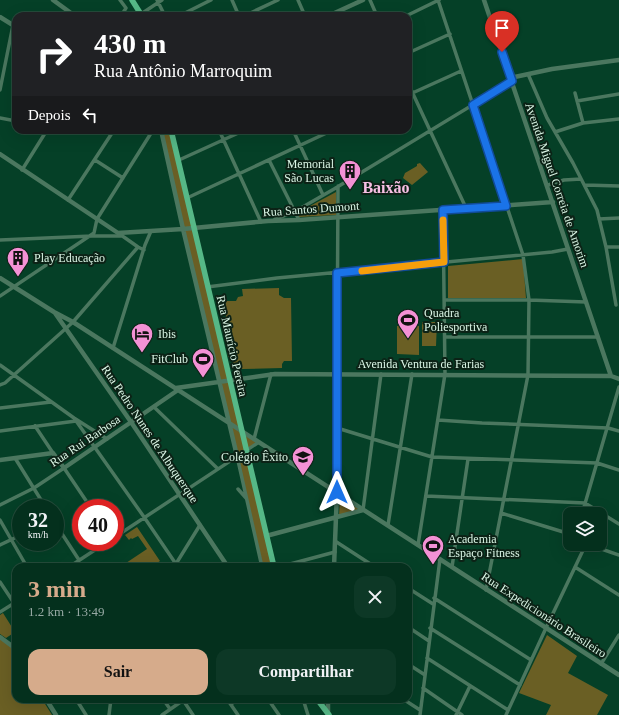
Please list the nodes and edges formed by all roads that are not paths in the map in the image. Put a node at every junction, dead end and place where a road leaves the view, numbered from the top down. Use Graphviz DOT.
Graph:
graph roads {
  1 [pos="53,0"];
  2 [pos="120,0"];
  3 [pos="132,0"];
  4 [pos="212,0"];
  5 [pos="232,0"];
  6 [pos="278,0"];
  7 [pos="298,0"];
  8 [pos="363,0"];
  9 [pos="370,0"];
  10 [pos="439,0"];
  11 [pos="484,0"];
  12 [pos="159,1"];
  13 [pos="70,12"];
  14 [pos="124,12"];
  15 [pos="139,12"];
  16 [pos="145,12"];
  17 [pos="163,12"];
  18 [pos="187,12"];
  19 [pos="237,12"];
  20 [pos="252,12"];
  21 [pos="304,12"];
  22 [pos="337,12"];
  23 [pos="375,12"];
  24 [pos="412,13"];
  25 [pos="0,17"];
  26 [pos="12,25"];
  27 [pos="450,34"];
  28 [pos="12,35"];
  29 [pos="412,51"];
  30 [pos="619,60"];
  31 [pos="462,71"];
  32 [pos="528,74"];
  33 [pos="511,80"];
  34 [pos="0,90"];
  35 [pos="413,93"];
  36 [pos="574,93"];
  37 [pos="619,94"];
  38 [pos="577,101"];
  39 [pos="473,105"];
  40 [pos="0,118"];
  41 [pos="619,119"];
  42 [pos="12,120"];
  43 [pos="583,123"];
  44 [pos="430,131"];
  45 [pos="555,132"];
  46 [pos="44,134"];
  47 [pos="111,134"];
  48 [pos="150,134"];
  49 [pos="161,134"];
  50 [pos="172,134"];
  51 [pos="220,134"];
  52 [pos="236,134"];
  53 [pos="295,134"];
  54 [pos="324,134"];
  55 [pos="223,140"];
  56 [pos="300,145"];
  57 [pos="0,154"];
  58 [pos="95,160"];
  59 [pos="179,160"];
  60 [pos="269,160"];
  61 [pos="22,170"];
  62 [pos="239,174"];
  63 [pos="123,178"];
  64 [pos="581,179"];
  65 [pos="548,185"];
  66 [pos="585,185"];
  67 [pos="338,186"];
  68 [pos="619,186"];
  69 [pos="323,195"];
  70 [pos="187,198"];
  71 [pos="68,200"];
  72 [pos="553,202"];
  73 [pos="506,206"];
  74 [pos="466,208"];
  75 [pos="443,210"];
  76 [pos="294,212"];
  77 [pos="338,217"];
  78 [pos="619,218"];
  79 [pos="97,219"];
  80 [pos="599,219"];
  81 [pos="299,220"];
  82 [pos="268,221"];
  83 [pos="261,222"];
  84 [pos="194,228"];
  85 [pos="183,229"];
  86 [pos="151,231"];
  87 [pos="118,233"];
  88 [pos="92,236"];
  89 [pos="123,236"];
  90 [pos="0,240"];
  91 [pos="138,247"];
  92 [pos="606,247"];
  93 [pos="619,247"];
  94 [pos="568,249"];
  95 [pos="144,250"];
  96 [pos="523,255"];
  97 [pos="444,262"];
  98 [pos="337,273"];
  99 [pos="0,278"];
  100 [pos="14,287"];
  101 [pos="207,287"];
  102 [pos="0,296"];
  103 [pos="444,300"];
  104 [pos="528,300"];
  105 [pos="586,302"];
  106 [pos="616,304"];
  107 [pos="54,312"];
  108 [pos="73,322"];
  109 [pos="66,329"];
  110 [pos="445,337"];
  111 [pos="598,337"];
  112 [pos="529,338"];
  113 [pos="113,348"];
  114 [pos="0,365"];
  115 [pos="337,373"];
  116 [pos="271,374"];
  117 [pos="381,374"];
  118 [pos="412,374"];
  119 [pos="445,374"];
  120 [pos="14,375"];
  121 [pos="528,375"];
  122 [pos="611,376"];
  123 [pos="619,379"];
  124 [pos="229,380"];
  125 [pos="219,382"];
  126 [pos="0,385"];
  127 [pos="190,386"];
  128 [pos="619,387"];
  129 [pos="177,389"];
  130 [pos="186,395"];
  131 [pos="51,402"];
  132 [pos="154,407"];
  133 [pos="0,408"];
  134 [pos="76,420"];
  135 [pos="438,420"];
  136 [pos="131,422"];
  137 [pos="229,423"];
  138 [pos="518,425"];
  139 [pos="35,426"];
  140 [pos="337,428"];
  141 [pos="608,428"];
  142 [pos="241,430"];
  143 [pos="0,431"];
  144 [pos="619,431"];
  145 [pos="373,438"];
  146 [pos="107,439"];
  147 [pos="254,439"];
  148 [pos="259,442"];
  149 [pos="95,447"];
  150 [pos="401,447"];
  151 [pos="246,451"];
  152 [pos="53,453"];
  153 [pos="237,456"];
  154 [pos="432,457"];
  155 [pos="15,458"];
  156 [pos="468,459"];
  157 [pos="0,460"];
  158 [pos="511,460"];
  159 [pos="597,463"];
  160 [pos="64,468"];
  161 [pos="218,469"];
  162 [pos="619,470"];
  163 [pos="34,488"];
  164 [pos="238,489"];
  165 [pos="337,492"];
  166 [pos="179,494"];
  167 [pos="426,496"];
  168 [pos="41,499"];
  169 [pos="85,499"];
  170 [pos="247,499"];
  171 [pos="462,499"];
  172 [pos="504,499"];
  173 [pos="585,503"];
  174 [pos="0,505"];
  175 [pos="584,507"];
  176 [pos="363,510"];
  177 [pos="501,513"];
  178 [pos="144,517"];
  179 [pos="336,518"];
  180 [pos="0,520"];
  181 [pos="619,524"];
  182 [pos="200,525"];
  183 [pos="388,525"];
  184 [pos="124,531"];
  185 [pos="563,532"];
  186 [pos="266,536"];
  187 [pos="64,537"];
  188 [pos="12,539"];
  189 [pos="335,541"];
  190 [pos="0,544"];
  191 [pos="418,545"];
  192 [pos="18,551"];
  193 [pos="93,551"];
  194 [pos="583,551"];
  195 [pos="607,551"];
  196 [pos="335,552"];
  197 [pos="619,555"];
  198 [pos="440,559"];
  199 [pos="79,560"];
  200 [pos="25,563"];
  201 [pos="75,563"];
  202 [pos="174,563"];
  203 [pos="178,563"];
  204 [pos="225,563"];
  205 [pos="261,563"];
  206 [pos="273,563"];
  207 [pos="294,563"];
  208 [pos="334,563"];
  209 [pos="369,563"];
  210 [pos="452,567"];
  211 [pos="575,567"];
  212 [pos="0,582"];
  213 [pos="486,590"];
  214 [pos="412,591"];
  215 [pos="619,595"];
  216 [pos="434,598"];
  217 [pos="12,600"];
  218 [pos="433,604"];
  219 [pos="12,606"];
  220 [pos="0,612"];
  221 [pos="430,628"];
  222 [pos="546,628"];
  223 [pos="412,630"];
  224 [pos="619,635"];
  225 [pos="0,637"];
  226 [pos="429,641"];
  227 [pos="12,646"];
  228 [pos="427,658"];
  229 [pos="531,660"];
  230 [pos="601,664"];
  231 [pos="412,667"];
  232 [pos="425,675"];
  233 [pos="619,675"];
  234 [pos="520,685"];
  235 [pos="470,686"];
  236 [pos="423,688"];
  237 [pos="48,703"];
  238 [pos="78,703"];
  239 [pos="110,703"];
  240 [pos="166,703"];
  241 [pos="179,703"];
  242 [pos="186,703"];
  243 [pos="271,703"];
  244 [pos="304,703"];
  245 [pos="320,703"];
  246 [pos="328,703"];
  247 [pos="409,703"];
  248 [pos="231,704"];
  249 [pos="170,709"];
  250 [pos="420,710"];
  251 [pos="508,710"];
  252 [pos="456,713"];
  253 [pos="328,714"];
  254 [pos="56,715"];
  255 [pos="86,715"];
  256 [pos="109,715"];
  257 [pos="162,715"];
  258 [pos="193,715"];
  259 [pos="238,715"];
  260 [pos="279,715"];
  261 [pos="308,715"];
  262 [pos="420,715"];
  263 [pos="462,715"];
  264 [pos="506,715"];
  1 -- 13 [label="street"];
  2 -- 14 [label="street"];
  3 -- 15 [label="main road"];
  4 -- 18 [label="street"];
  5 -- 19 [label="street"];
  6 -- 20 [label="street"];
  7 -- 21 [label="street"];
  8 -- 22 [label="street"];
  9 -- 23 [label="street"];
  10 -- 24 [label="street"];
  10 -- 27 [label="street"];
  11 -- 33 [label="street, Avenida Miguel Correia de Amorim"];
  12 -- 16 [label="street"];
  12 -- 17 [label="street"];
  25 -- 26 [label="street"];
  27 -- 29 [label="street"];
  27 -- 31 [label="street"];
  28 -- 34 [label="street"];
  30 -- 32 [label="street"];
  31 -- 35 [label="street"];
  31 -- 39 [label="street"];
  32 -- 33 [label="street"];
  32 -- 45 [label="street"];
  33 -- 39 [label="street"];
  33 -- 65 [label="street, Avenida Miguel Correia de Amorim"];
  35 -- 44 [label="street"];
  36 -- 38 [label="street"];
  37 -- 38 [label="street"];
  38 -- 43 [label="street"];
  39 -- 44 [label="street"];
  39 -- 73 [label="street"];
  40 -- 42 [label="street"];
  41 -- 43 [label="street"];
  43 -- 45 [label="street"];
  44 -- 67 [label="street"];
  44 -- 74 [label="street"];
  45 -- 64 [label="street"];
  46 -- 61 [label="street"];
  47 -- 58 [label="street"];
  48 -- 63 [label="street"];
  49 -- 85 [label="street, Rua Maurício Pereira"];
  50 -- 59 [label="main road, Rua Maurício Pereira"];
  51 -- 55 [label="street"];
  52 -- 55 [label="street"];
  53 -- 56 [label="street"];
  54 -- 56 [label="street"];
  55 -- 59 [label="street"];
  55 -- 62 [label="street"];
  56 -- 60 [label="street"];
  56 -- 69 [label="street"];
  57 -- 61 [label="street"];
  58 -- 63 [label="street"];
  58 -- 71 [label="street"];
  59 -- 70 [label="main road, Rua Maurício Pereira"];
  60 -- 62 [label="street"];
  60 -- 76 [label="street"];
  61 -- 71 [label="street"];
  62 -- 70 [label="street"];
  62 -- 83 [label="street"];
  63 -- 79 [label="street"];
  64 -- 65 [label="street"];
  64 -- 66 [label="street"];
  65 -- 72 [label="street, Avenida Miguel Correia de Amorim"];
  66 -- 68 [label="street"];
  66 -- 80 [label="street"];
  67 -- 69 [label="street"];
  67 -- 77 [label="street"];
  69 -- 76 [label="street"];
  70 -- 84 [label="main road, Rua Maurício Pereira"];
  71 -- 79 [label="street"];
  72 -- 73 [label="street, Rua Santos Dumont"];
  72 -- 94 [label="street, Avenida Miguel Correia de Amorim"];
  73 -- 74 [label="street, Rua Santos Dumont"];
  73 -- 96 [label="street"];
  74 -- 75 [label="street, Rua Santos Dumont"];
  75 -- 77 [label="street, Rua Santos Dumont"];
  75 -- 97 [label="street"];
  76 -- 81 [label="street"];
  76 -- 82 [label="street"];
  77 -- 81 [label="street, Rua Santos Dumont"];
  77 -- 98 [label="street"];
  78 -- 80 [label="street"];
  79 -- 87 [label="street"];
  79 -- 88 [label="street"];
  80 -- 92 [label="street"];
  81 -- 82 [label="street, Rua Santos Dumont"];
  82 -- 83 [label="street, Rua Santos Dumont"];
  83 -- 84 [label="street, Rua Santos Dumont"];
  84 -- 85 [label="street, Rua Santos Dumont"];
  84 -- 101 [label="main road, Rua Maurício Pereira"];
  85 -- 86 [label="street, Rua Santos Dumont"];
  85 -- 125 [label="street, Rua Maurício Pereira"];
  86 -- 87 [label="street, Rua Santos Dumont"];
  86 -- 95 [label="street"];
  87 -- 89 [label="street"];
  88 -- 89 [label="street"];
  88 -- 90 [label="street"];
  88 -- 100 [label="street"];
  89 -- 91 [label="street"];
  91 -- 95 [label="street"];
  91 -- 108 [label="street"];
  92 -- 93 [label="street"];
  92 -- 106 [label="street"];
  94 -- 96 [label="street"];
  94 -- 105 [label="street, Avenida Miguel Correia de Amorim"];
  95 -- 113 [label="street"];
  96 -- 97 [label="street"];
  96 -- 104 [label="street"];
  97 -- 98 [label="street"];
  97 -- 103 [label="street"];
  98 -- 101 [label="street"];
  98 -- 115 [label="street"];
  99 -- 100 [label="street, Rua Expedicionário Brasileiro"];
  100 -- 102 [label="street"];
  100 -- 107 [label="street, Rua Expedicionário Brasileiro"];
  101 -- 124 [label="main road, Rua Maurício Pereira"];
  103 -- 104 [label="street"];
  103 -- 110 [label="street"];
  104 -- 105 [label="street"];
  104 -- 112 [label="street"];
  105 -- 111 [label="street, Avenida Miguel Correia de Amorim"];
  107 -- 108 [label="street, Rua Expedicionário Brasileiro"];
  107 -- 109 [label="street, Rua Pedro Nunes de Albuquerque"];
  108 -- 109 [label="street"];
  108 -- 113 [label="street, Rua Expedicionário Brasileiro"];
  109 -- 120 [label="street"];
  109 -- 136 [label="street, Rua Pedro Nunes de Albuquerque"];
  110 -- 112 [label="street"];
  110 -- 119 [label="street"];
  111 -- 112 [label="street"];
  111 -- 122 [label="street, Avenida Miguel Correia de Amorim"];
  112 -- 121 [label="street"];
  113 -- 129 [label="street, Rua Expedicionário Brasileiro"];
  114 -- 120 [label="street"];
  115 -- 116 [label="street, Avenida Ventura de Farias"];
  115 -- 117 [label="street, Avenida Ventura de Farias"];
  115 -- 140 [label="street"];
  116 -- 124 [label="street, Avenida Ventura de Farias"];
  116 -- 147 [label="street"];
  117 -- 118 [label="street, Avenida Ventura de Farias"];
  117 -- 145 [label="street"];
  118 -- 119 [label="street, Avenida Ventura de Farias"];
  118 -- 150 [label="street"];
  119 -- 121 [label="street, Avenida Ventura de Farias"];
  119 -- 135 [label="street"];
  120 -- 126 [label="street"];
  120 -- 131 [label="street"];
  121 -- 122 [label="street, Avenida Ventura de Farias"];
  121 -- 138 [label="street"];
  122 -- 123 [label="street, Avenida Ventura de Farias"];
  124 -- 125 [label="street, Avenida Ventura de Farias"];
  124 -- 142 [label="main road, Rua Maurício Pereira"];
  125 -- 127 [label="street, Avenida Ventura de Farias"];
  125 -- 137 [label="street, Rua Maurício Pereira"];
  127 -- 129 [label="street, Avenida Ventura de Farias"];
  127 -- 130 [label="street"];
  128 -- 141 [label="street"];
  129 -- 130 [label="street, Rua Expedicionário Brasileiro"];
  129 -- 132 [label="street, Rua Rui Barbosa"];
  130 -- 137 [label="street, Rua Expedicionário Brasileiro"];
  131 -- 133 [label="street"];
  131 -- 134 [label="street"];
  132 -- 136 [label="street, Rua Rui Barbosa"];
  132 -- 161 [label="street"];
  134 -- 139 [label="street"];
  134 -- 146 [label="street"];
  134 -- 149 [label="street"];
  135 -- 138 [label="street"];
  135 -- 154 [label="street"];
  136 -- 146 [label="street, Rua Rui Barbosa"];
  136 -- 166 [label="street, Rua Pedro Nunes de Albuquerque"];
  137 -- 142 [label="street, Rua Expedicionário Brasileiro"];
  137 -- 153 [label="street, Rua Maurício Pereira"];
  138 -- 141 [label="street"];
  138 -- 158 [label="street"];
  139 -- 143 [label="street"];
  139 -- 152 [label="street"];
  140 -- 145 [label="street"];
  140 -- 165 [label="street"];
  141 -- 144 [label="street"];
  141 -- 159 [label="street"];
  142 -- 147 [label="street, Rua Expedicionário Brasileiro"];
  142 -- 151 [label="main road, Rua Maurício Pereira"];
  145 -- 150 [label="street"];
  145 -- 176 [label="street"];
  146 -- 149 [label="street, Rua Rui Barbosa"];
  147 -- 148 [label="street, Rua Expedicionário Brasileiro"];
  148 -- 151 [label="street"];
  148 -- 165 [label="street, Rua Expedicionário Brasileiro"];
  149 -- 160 [label="street, Rua Rui Barbosa"];
  149 -- 178 [label="street"];
  150 -- 154 [label="street"];
  150 -- 183 [label="street"];
  151 -- 153 [label="street"];
  151 -- 186 [label="main road, Rua Maurício Pereira"];
  152 -- 155 [label="street"];
  152 -- 160 [label="street"];
  153 -- 161 [label="street"];
  153 -- 170 [label="street"];
  154 -- 156 [label="street"];
  154 -- 167 [label="street"];
  155 -- 157 [label="street"];
  155 -- 163 [label="street"];
  156 -- 158 [label="street"];
  156 -- 171 [label="street"];
  158 -- 159 [label="street"];
  158 -- 172 [label="street"];
  159 -- 162 [label="street"];
  159 -- 173 [label="street"];
  160 -- 163 [label="street, Rua Rui Barbosa"];
  160 -- 169 [label="street"];
  161 -- 166 [label="street"];
  163 -- 168 [label="street"];
  163 -- 174 [label="street, Rua Rui Barbosa"];
  164 -- 170 [label="street"];
  165 -- 176 [label="street, Rua Expedicionário Brasileiro"];
  165 -- 179 [label="street"];
  166 -- 178 [label="street"];
  166 -- 182 [label="street, Rua Pedro Nunes de Albuquerque"];
  167 -- 171 [label="street"];
  167 -- 191 [label="street"];
  170 -- 205 [label="street"];
  171 -- 172 [label="street"];
  171 -- 210 [label="street"];
  172 -- 173 [label="street"];
  172 -- 177 [label="street"];
  173 -- 175 [label="street"];
  173 -- 181 [label="street"];
  176 -- 179 [label="street"];
  176 -- 183 [label="street, Rua Expedicionário Brasileiro"];
  177 -- 185 [label="street"];
  177 -- 213 [label="street"];
  178 -- 184 [label="street"];
  178 -- 202 [label="street"];
  179 -- 186 [label="street"];
  179 -- 189 [label="street"];
  180 -- 188 [label="street"];
  182 -- 203 [label="street"];
  182 -- 204 [label="street, Rua Pedro Nunes de Albuquerque"];
  183 -- 191 [label="street, Rua Expedicionário Brasileiro"];
  186 -- 206 [label="main road, Rua Maurício Pereira"];
  187 -- 199 [label="street"];
  188 -- 190 [label="street"];
  189 -- 196 [label="street"];
  189 -- 209 [label="street"];
  191 -- 198 [label="street, Rua Expedicionário Brasileiro"];
  192 -- 200 [label="street"];
  193 -- 199 [label="street"];
  194 -- 211 [label="street"];
  195 -- 197 [label="street"];
  196 -- 207 [label="street"];
  196 -- 208 [label="street"];
  198 -- 210 [label="street, Rua Expedicionário Brasileiro"];
  198 -- 216 [label="street"];
  199 -- 201 [label="street"];
  210 -- 213 [label="street, Rua Expedicionário Brasileiro"];
  211 -- 215 [label="street"];
  211 -- 222 [label="street"];
  212 -- 217 [label="street"];
  213 -- 222 [label="street, Rua Expedicionário Brasileiro"];
  214 -- 218 [label="street"];
  216 -- 218 [label="street"];
  216 -- 229 [label="street"];
  218 -- 221 [label="street"];
  219 -- 220 [label="street"];
  221 -- 226 [label="street"];
  221 -- 234 [label="street"];
  222 -- 229 [label="street"];
  222 -- 230 [label="street, Rua Expedicionário Brasileiro"];
  223 -- 226 [label="street"];
  224 -- 230 [label="street"];
  225 -- 227 [label="street"];
  226 -- 228 [label="street"];
  228 -- 232 [label="street"];
  228 -- 235 [label="street"];
  229 -- 234 [label="street"];
  230 -- 233 [label="street, Rua Expedicionário Brasileiro"];
  231 -- 232 [label="street"];
  232 -- 236 [label="street"];
  234 -- 251 [label="street"];
  235 -- 251 [label="street"];
  235 -- 252 [label="street"];
  236 -- 250 [label="street"];
  236 -- 252 [label="street"];
  237 -- 254 [label="street"];
  238 -- 255 [label="street"];
  239 -- 256 [label="street"];
  240 -- 249 [label="street"];
  241 -- 249 [label="street"];
  242 -- 258 [label="street"];
  243 -- 260 [label="street"];
  244 -- 261 [label="street"];
  245 -- 253 [label="main road"];
  246 -- 253 [label="street"];
  247 -- 250 [label="street"];
  248 -- 259 [label="street"];
  249 -- 257 [label="street"];
  250 -- 262 [label="street"];
  251 -- 264 [label="street"];
  252 -- 263 [label="street"];
}
